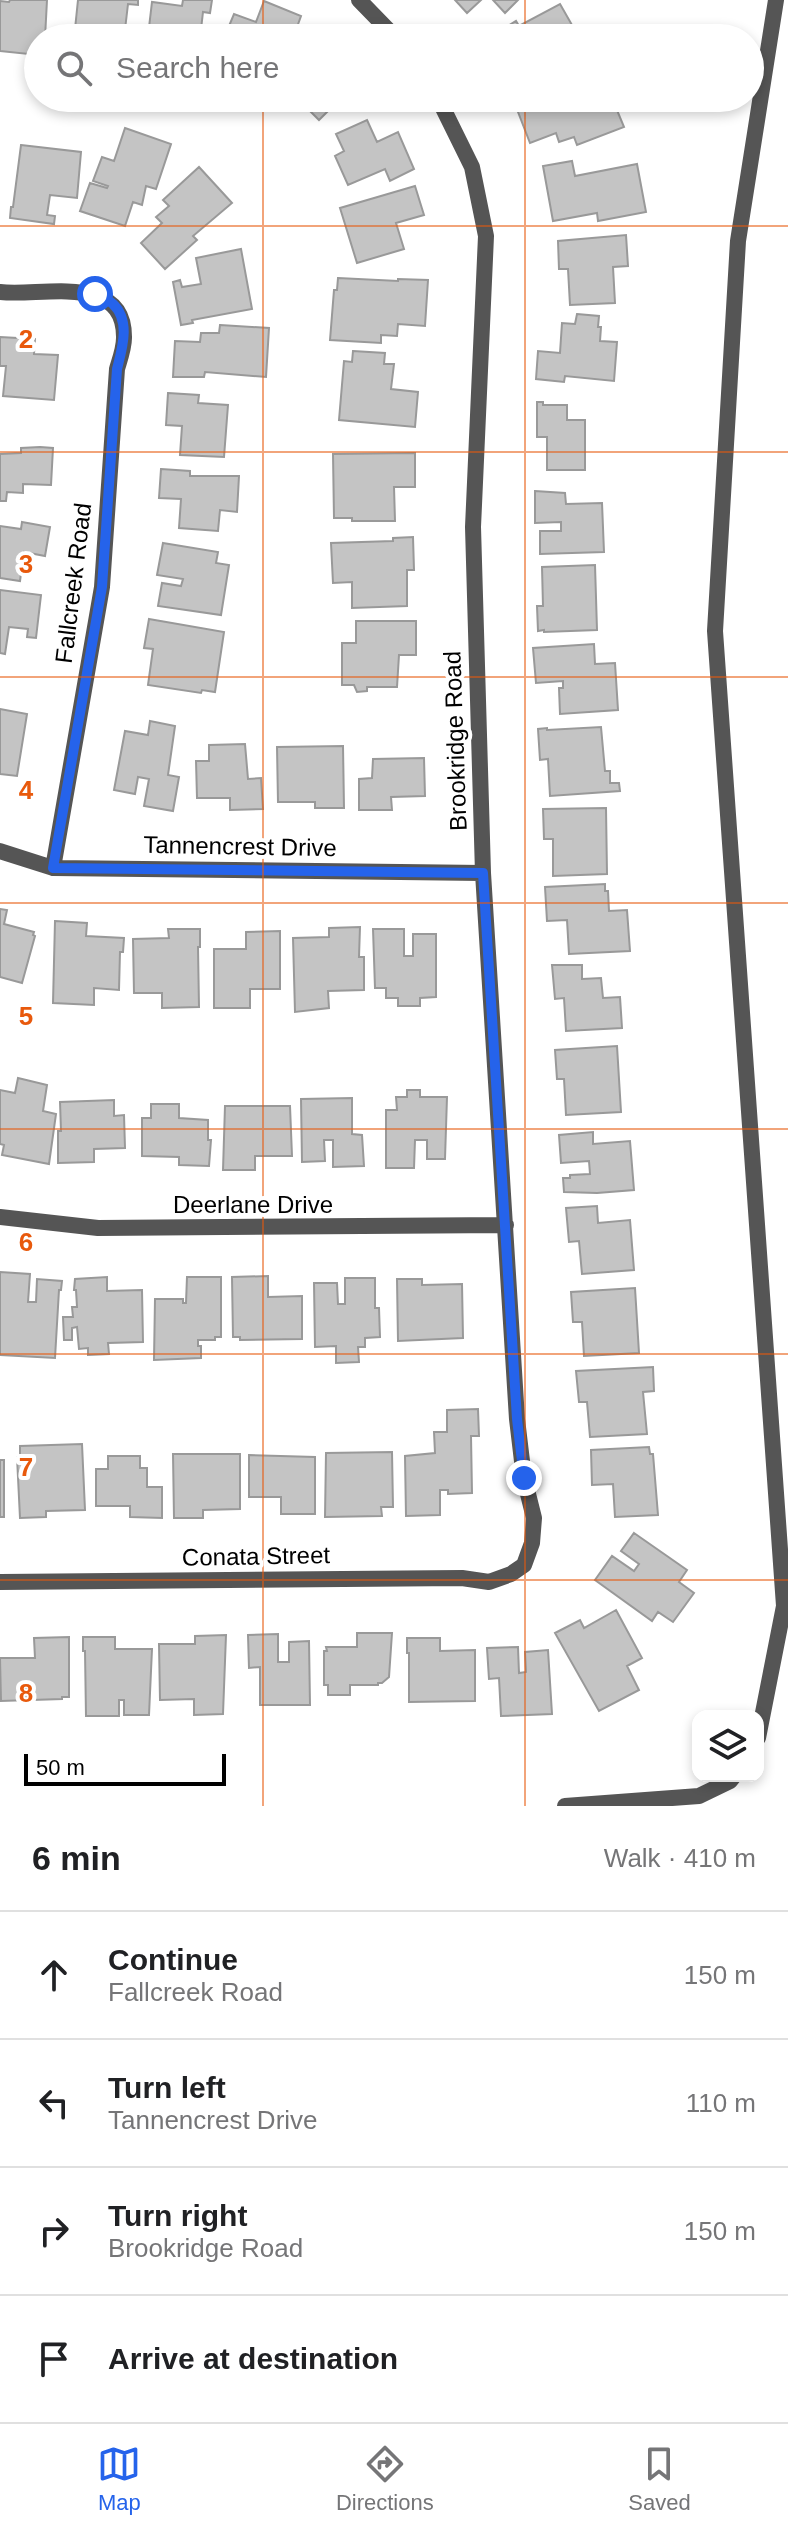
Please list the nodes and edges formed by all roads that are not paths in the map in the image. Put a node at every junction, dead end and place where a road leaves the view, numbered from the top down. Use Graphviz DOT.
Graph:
graph roads {
  1 [pos="359,0"];
  2 [pos="776,0"];
  3 [pos="382,24"];
  4 [pos="764,76"];
  5 [pos="445,112"];
  6 [pos="758,112"];
  7 [pos="0,292"];
  8 [pos="0,851"];
  9 [pos="53,868"];
  10 [pos="483,873"];
  11 [pos="0,1217"];
  12 [pos="506,1225"];
  13 [pos="511,1574"];
  14 [pos="0,1582"];
  15 [pos="764,1710"];
  16 [pos="728,1782"];
  17 [pos="565,1806"];
  1 -- 3 [label="street"];
  2 -- 4 [label="street"];
  5 -- 10 [label="street, Brookridge Road"];
  6 -- 15 [label="street"];
  7 -- 9 [label="street, Fallcreek Road"];
  8 -- 9 [label="street, Tannencrest Drive"];
  9 -- 10 [label="street, Tannencrest Drive"];
  10 -- 12 [label="street, Brookridge Road"];
  11 -- 12 [label="street, Deerlane Drive"];
  12 -- 13 [label="street, Brookridge Road"];
  13 -- 14 [label="street, Conata Street"];
  16 -- 17 [label="street"];
}
